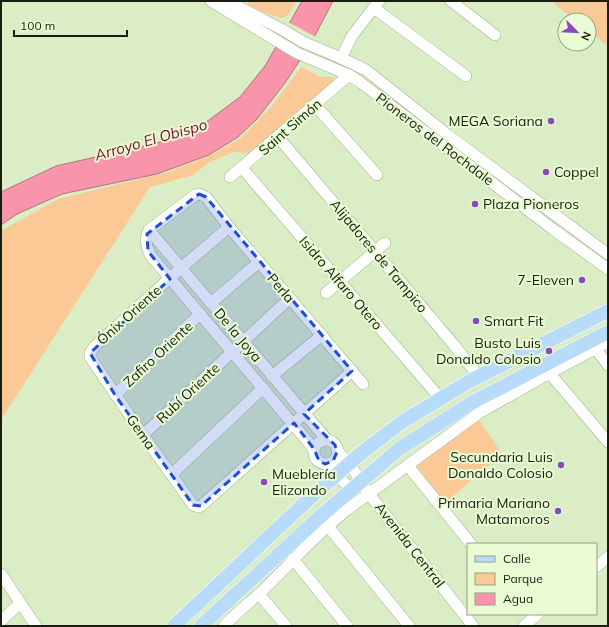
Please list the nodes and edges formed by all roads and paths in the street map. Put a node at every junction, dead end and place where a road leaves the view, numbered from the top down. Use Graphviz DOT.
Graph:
graph roads {
  1 [pos="210,1"];
  2 [pos="228,1"];
  3 [pos="451,1"];
  4 [pos="241,4"];
  5 [pos="376,4"];
  6 [pos="253,20"];
  7 [pos="495,35"];
  8 [pos="336,56"];
  9 [pos="349,75"];
  10 [pos="466,76"];
  11 [pos="315,105"];
  12 [pos="448,135"];
  13 [pos="278,137"];
  14 [pos="441,144"];
  15 [pos="242,168"];
  16 [pos="378,175"];
  17 [pos="230,177"];
  18 [pos="229,227"];
  19 [pos="150,230"];
  20 [pos="385,243"];
  21 [pos="376,251"];
  22 [pos="608,254"];
  23 [pos="259,262"];
  24 [pos="181,268"];
  25 [pos="608,269"];
  26 [pos="170,279"];
  27 [pos="339,282"];
  28 [pos="326,293"];
  29 [pos="290,298"];
  30 [pos="211,303"];
  31 [pos="608,311"];
  32 [pos="200,314"];
  33 [pos="608,332"];
  34 [pos="322,335"];
  35 [pos="243,342"];
  36 [pos="608,342"];
  37 [pos="592,345"];
  38 [pos="233,352"];
  39 [pos="90,353"];
  40 [pos="608,365"];
  41 [pos="547,369"];
  42 [pos="352,372"];
  43 [pos="272,376"];
  44 [pos="479,377"];
  45 [pos="364,384"];
  46 [pos="263,388"];
  47 [pos="115,395"];
  48 [pos="497,396"];
  49 [pos="440,398"];
  50 [pos="304,414"];
  51 [pos="294,423"];
  52 [pos="143,435"];
  53 [pos="327,440"];
  54 [pos="608,442"];
  55 [pos="314,449"];
  56 [pos="337,451"];
  57 [pos="321,463"];
  58 [pos="349,463"];
  59 [pos="408,466"];
  60 [pos="172,474"];
  61 [pos="335,476"];
  62 [pos="356,485"];
  63 [pos="369,494"];
  64 [pos="327,525"];
  65 [pos="469,543"];
  66 [pos="608,557"];
  67 [pos="293,559"];
  68 [pos="597,566"];
  69 [pos="1,574"];
  70 [pos="259,594"];
  71 [pos="20,603"];
  72 [pos="1,621"];
  73 [pos="36,626"];
  74 [pos="174,626"];
  75 [pos="201,626"];
  76 [pos="224,626"];
  77 [pos="286,626"];
  78 [pos="347,626"];
  79 [pos="409,626"];
  80 [pos="473,626"];
  1 -- 6 [label="street"];
  2 -- 4 [label="street"];
  3 -- 7 [label="street"];
  4 -- 6 [label="street"];
  5 -- 8 [label="street"];
  5 -- 10 [label="street"];
  6 -- 8 [label="street, Pioneros del Rochdale"];
  6 -- 9 [label="street, Pioneros del Rochdale"];
  8 -- 12 [label="street, Pioneros del Rochdale"];
  9 -- 11 [label="street, Saint Simón"];
  9 -- 14 [label="street, Pioneros del Rochdale"];
  11 -- 13 [label="street, Saint Simón"];
  11 -- 16 [label="street"];
  12 -- 14 [label="street"];
  12 -- 22 [label="street, Pioneros del Rochdale"];
  13 -- 15 [label="street, Saint Simón"];
  13 -- 21 [label="street, Alijadores de Tampico"];
  14 -- 25 [label="street, Pioneros del Rochdale"];
  15 -- 17 [label="street, Saint Simón"];
  15 -- 27 [label="street, Isidro Alfaro Otero"];
  18 -- 19 [label="street, Perla"];
  18 -- 23 [label="street, Perla"];
  18 -- 24 [label="street, Ónix Oriente"];
  19 -- 24 [label="street, De la Joya"];
  19 -- 26 [label="street, De la Joya"];
  20 -- 21 [label="street"];
  21 -- 27 [label="street"];
  21 -- 44 [label="street, Alijadores de Tampico"];
  23 -- 29 [label="street, Perla"];
  23 -- 30 [label="street"];
  24 -- 26 [label="street, Ónix Oriente"];
  24 -- 30 [label="street, De la Joya"];
  26 -- 32 [label="street, De la Joya"];
  26 -- 39 [label="street, Ónix Oriente"];
  27 -- 28 [label="street"];
  27 -- 49 [label="street, Isidro Alfaro Otero"];
  29 -- 34 [label="street, Perla"];
  29 -- 35 [label="street, Rubí Oriente"];
  30 -- 35 [label="street, De la Joya"];
  31 -- 44 [label="main road"];
  32 -- 38 [label="street, De la Joya"];
  32 -- 47 [label="street, Zafiro Oriente"];
  33 -- 37 [label="main road"];
  34 -- 42 [label="street, Perla"];
  34 -- 43 [label="street"];
  35 -- 38 [label="street, Rubí Oriente"];
  35 -- 43 [label="street, De la Joya"];
  36 -- 37 [label="street"];
  37 -- 40 [label="street"];
  37 -- 41 [label="main road"];
  38 -- 46 [label="street, De la Joya"];
  38 -- 52 [label="street, Rubí Oriente"];
  39 -- 47 [label="street, Gema"];
  41 -- 48 [label="main road"];
  41 -- 54 [label="street"];
  42 -- 45 [label="street, Perla"];
  42 -- 50 [label="street"];
  43 -- 50 [label="street, De la Joya"];
  44 -- 49 [label="main road"];
  46 -- 51 [label="street, De la Joya"];
  46 -- 60 [label="street"];
  47 -- 52 [label="street, Gema"];
  48 -- 59 [label="street"];
  48 -- 62 [label="main road"];
  49 -- 58 [label="main road"];
  50 -- 51 [label="street"];
  50 -- 53 [label="street, De la Joya"];
  51 -- 55 [label="street, De la Joya"];
  51 -- 60 [label="street, Gema"];
  52 -- 60 [label="street, Gema"];
  53 -- 55 [label="street"];
  53 -- 56 [label="street, De la Joya"];
  55 -- 57 [label="street, De la Joya"];
  56 -- 57 [label="street"];
  56 -- 58 [label="street, De la Joya"];
  57 -- 61 [label="street, De la Joya"];
  58 -- 61 [label="main road"];
  58 -- 62 [label="street, Avenida Central"];
  59 -- 63 [label="street"];
  59 -- 65 [label="street"];
  61 -- 62 [label="street, De la Joya"];
  61 -- 74 [label="main road"];
  62 -- 63 [label="street, Avenida Central"];
  62 -- 75 [label="main road"];
  63 -- 64 [label="street"];
  63 -- 80 [label="street, Avenida Central"];
  64 -- 67 [label="street"];
  64 -- 79 [label="street"];
  66 -- 68 [label="street"];
  67 -- 70 [label="street"];
  67 -- 78 [label="street"];
  69 -- 71 [label="street"];
  70 -- 76 [label="street"];
  70 -- 77 [label="street"];
  71 -- 72 [label="street"];
  71 -- 73 [label="street"];
}
